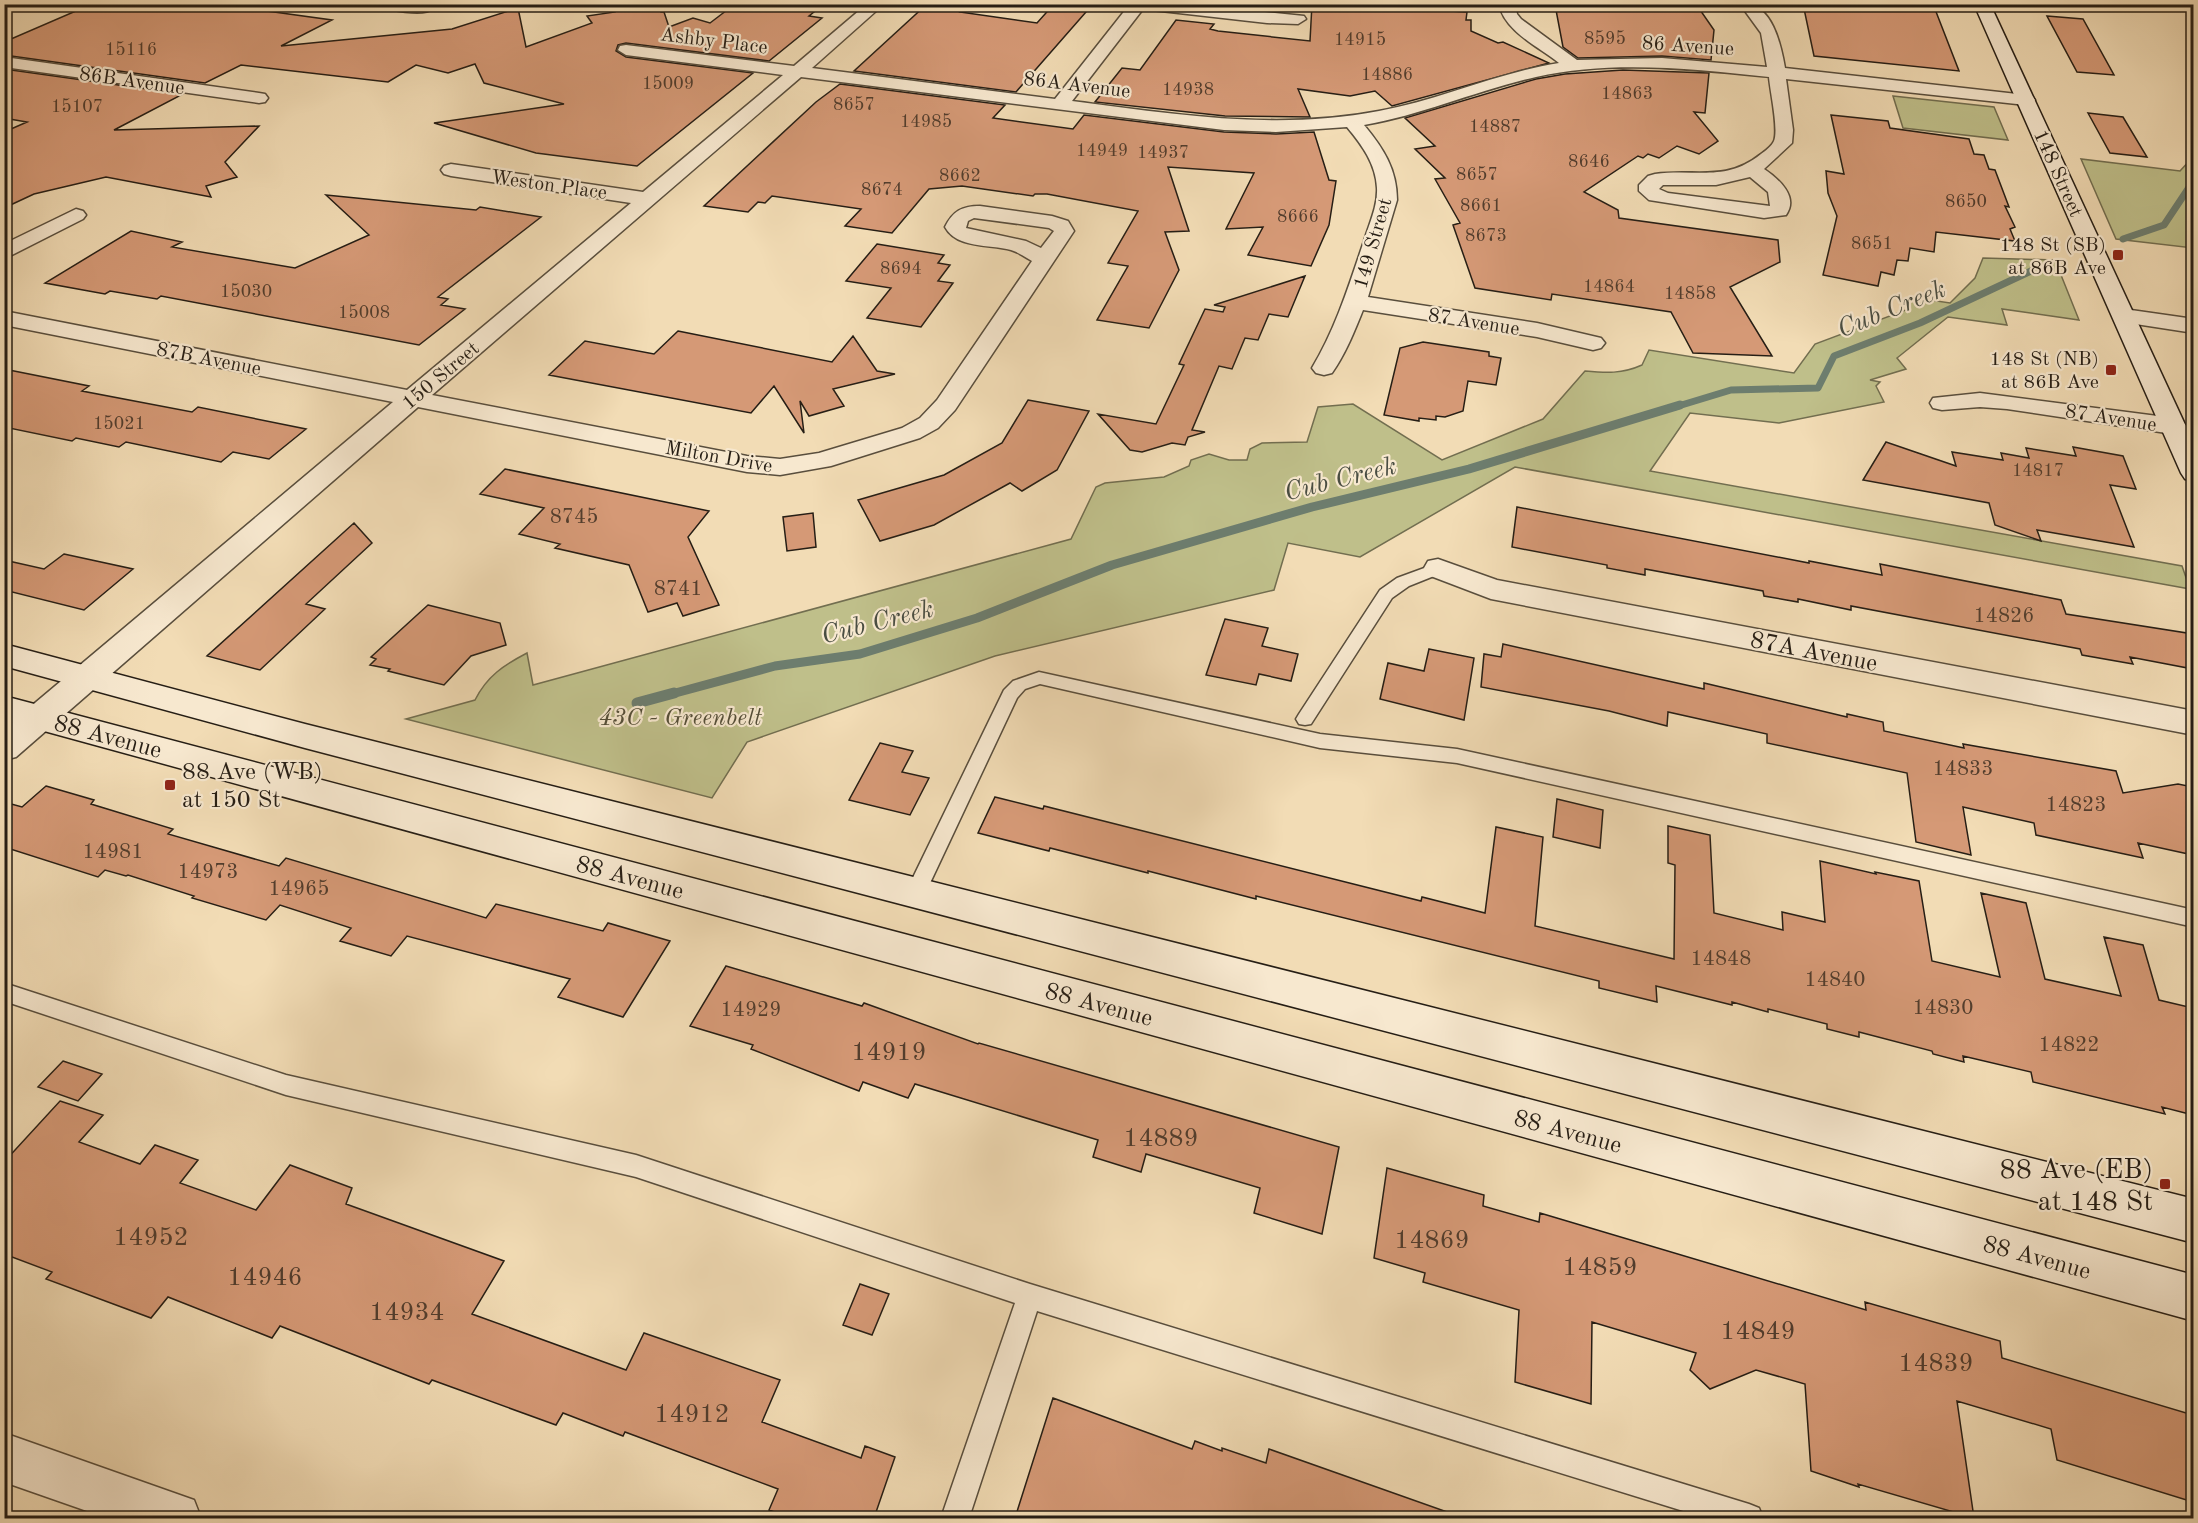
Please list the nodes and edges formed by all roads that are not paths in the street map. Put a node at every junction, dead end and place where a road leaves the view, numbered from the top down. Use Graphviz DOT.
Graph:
graph roads {
  1 [pos="385,4"];
  2 [pos="877,4"];
  3 [pos="1141,4"];
  4 [pos="1507,4"];
  5 [pos="1982,4"];
  6 [pos="424,9"];
  7 [pos="1754,11"];
  8 [pos="1298,19"];
  9 [pos="626,50"];
  10 [pos="4,62"];
  11 [pos="1573,65"];
  12 [pos="797,72"];
  13 [pos="1776,73"];
  14 [pos="259,98"];
  15 [pos="2026,100"];
  16 [pos="1060,104"];
  17 [pos="1352,122"];
  18 [pos="451,170"];
  19 [pos="1752,170"];
  20 [pos="647,199"];
  21 [pos="75,214"];
  22 [pos="4,253"];
  23 [pos="1044,260"];
  24 [pos="1355,302"];
  25 [pos="2124,316"];
  26 [pos="4,318"];
  27 [pos="2193,326"];
  28 [pos="1593,343"];
  29 [pos="1324,368"];
  30 [pos="414,398"];
  31 [pos="1942,403"];
  32 [pos="2173,426"];
  33 [pos="2193,473"];
  34 [pos="1438,568"];
  35 [pos="4,655"];
  36 [pos="88,677"];
  37 [pos="23,713"];
  38 [pos="1305,719"];
  39 [pos="2193,723"];
  40 [pos="4,748"];
  41 [pos="916,892"];
  42 [pos="2193,919"];
  43 [pos="4,992"];
  44 [pos="2193,1221"];
  45 [pos="1030,1296"];
  46 [pos="2193,1298"];
  47 [pos="4,1456"];
  48 [pos="176,1518"];
  49 [pos="955,1518"];
  50 [pos="1749,1518"];
  1 -- 6 [label="street"];
  2 -- 12 [label="street, 150 Street"];
  3 -- 8 [label="street"];
  3 -- 16 [label="street"];
  4 -- 11 [label="street"];
  5 -- 15 [label="street, 148 Street"];
  7 -- 13 [label="street"];
  9 -- 12 [label="street, Ashby Place"];
  10 -- 14 [label="street, 86B Avenue"];
  11 -- 13 [label="street, 86 Avenue"];
  11 -- 17 [label="street, 86 Avenue"];
  12 -- 16 [label="street, 86A Avenue"];
  12 -- 20 [label="street, 150 Street"];
  13 -- 15 [label="street, 86 Avenue"];
  13 -- 19 [label="street"];
  15 -- 25 [label="street, 148 Street"];
  16 -- 17 [label="street, 86A Avenue"];
  17 -- 24 [label="street, 149 Street"];
  18 -- 20 [label="street, Weston Place"];
  19 -- 19 [label="street"];
  20 -- 30 [label="street, 150 Street"];
  21 -- 22 [label="street"];
  23 -- 30 [label="street, Milton Drive"];
  24 -- 28 [label="street, 87 Avenue"];
  24 -- 29 [label="street, 149 Street"];
  25 -- 27 [label="street"];
  25 -- 32 [label="street, 148 Street"];
  26 -- 30 [label="street, 87B Avenue"];
  30 -- 36 [label="street, 150 Street"];
  31 -- 32 [label="street, 87 Avenue"];
  32 -- 33 [label="street, 148 Street"];
  34 -- 38 [label="lane"];
  34 -- 39 [label="street, 87A Avenue"];
  35 -- 36 [label="street"];
  36 -- 37 [label="street, 150 Street"];
  36 -- 41 [label="street"];
  37 -- 40 [label="street, 150 Street"];
  37 -- 46 [label="street, 88 Avenue"];
  41 -- 42 [label="lane"];
  41 -- 44 [label="street"];
  43 -- 45 [label="lane"];
  45 -- 49 [label="lane"];
  45 -- 50 [label="lane"];
  47 -- 48 [label="street"];
}
